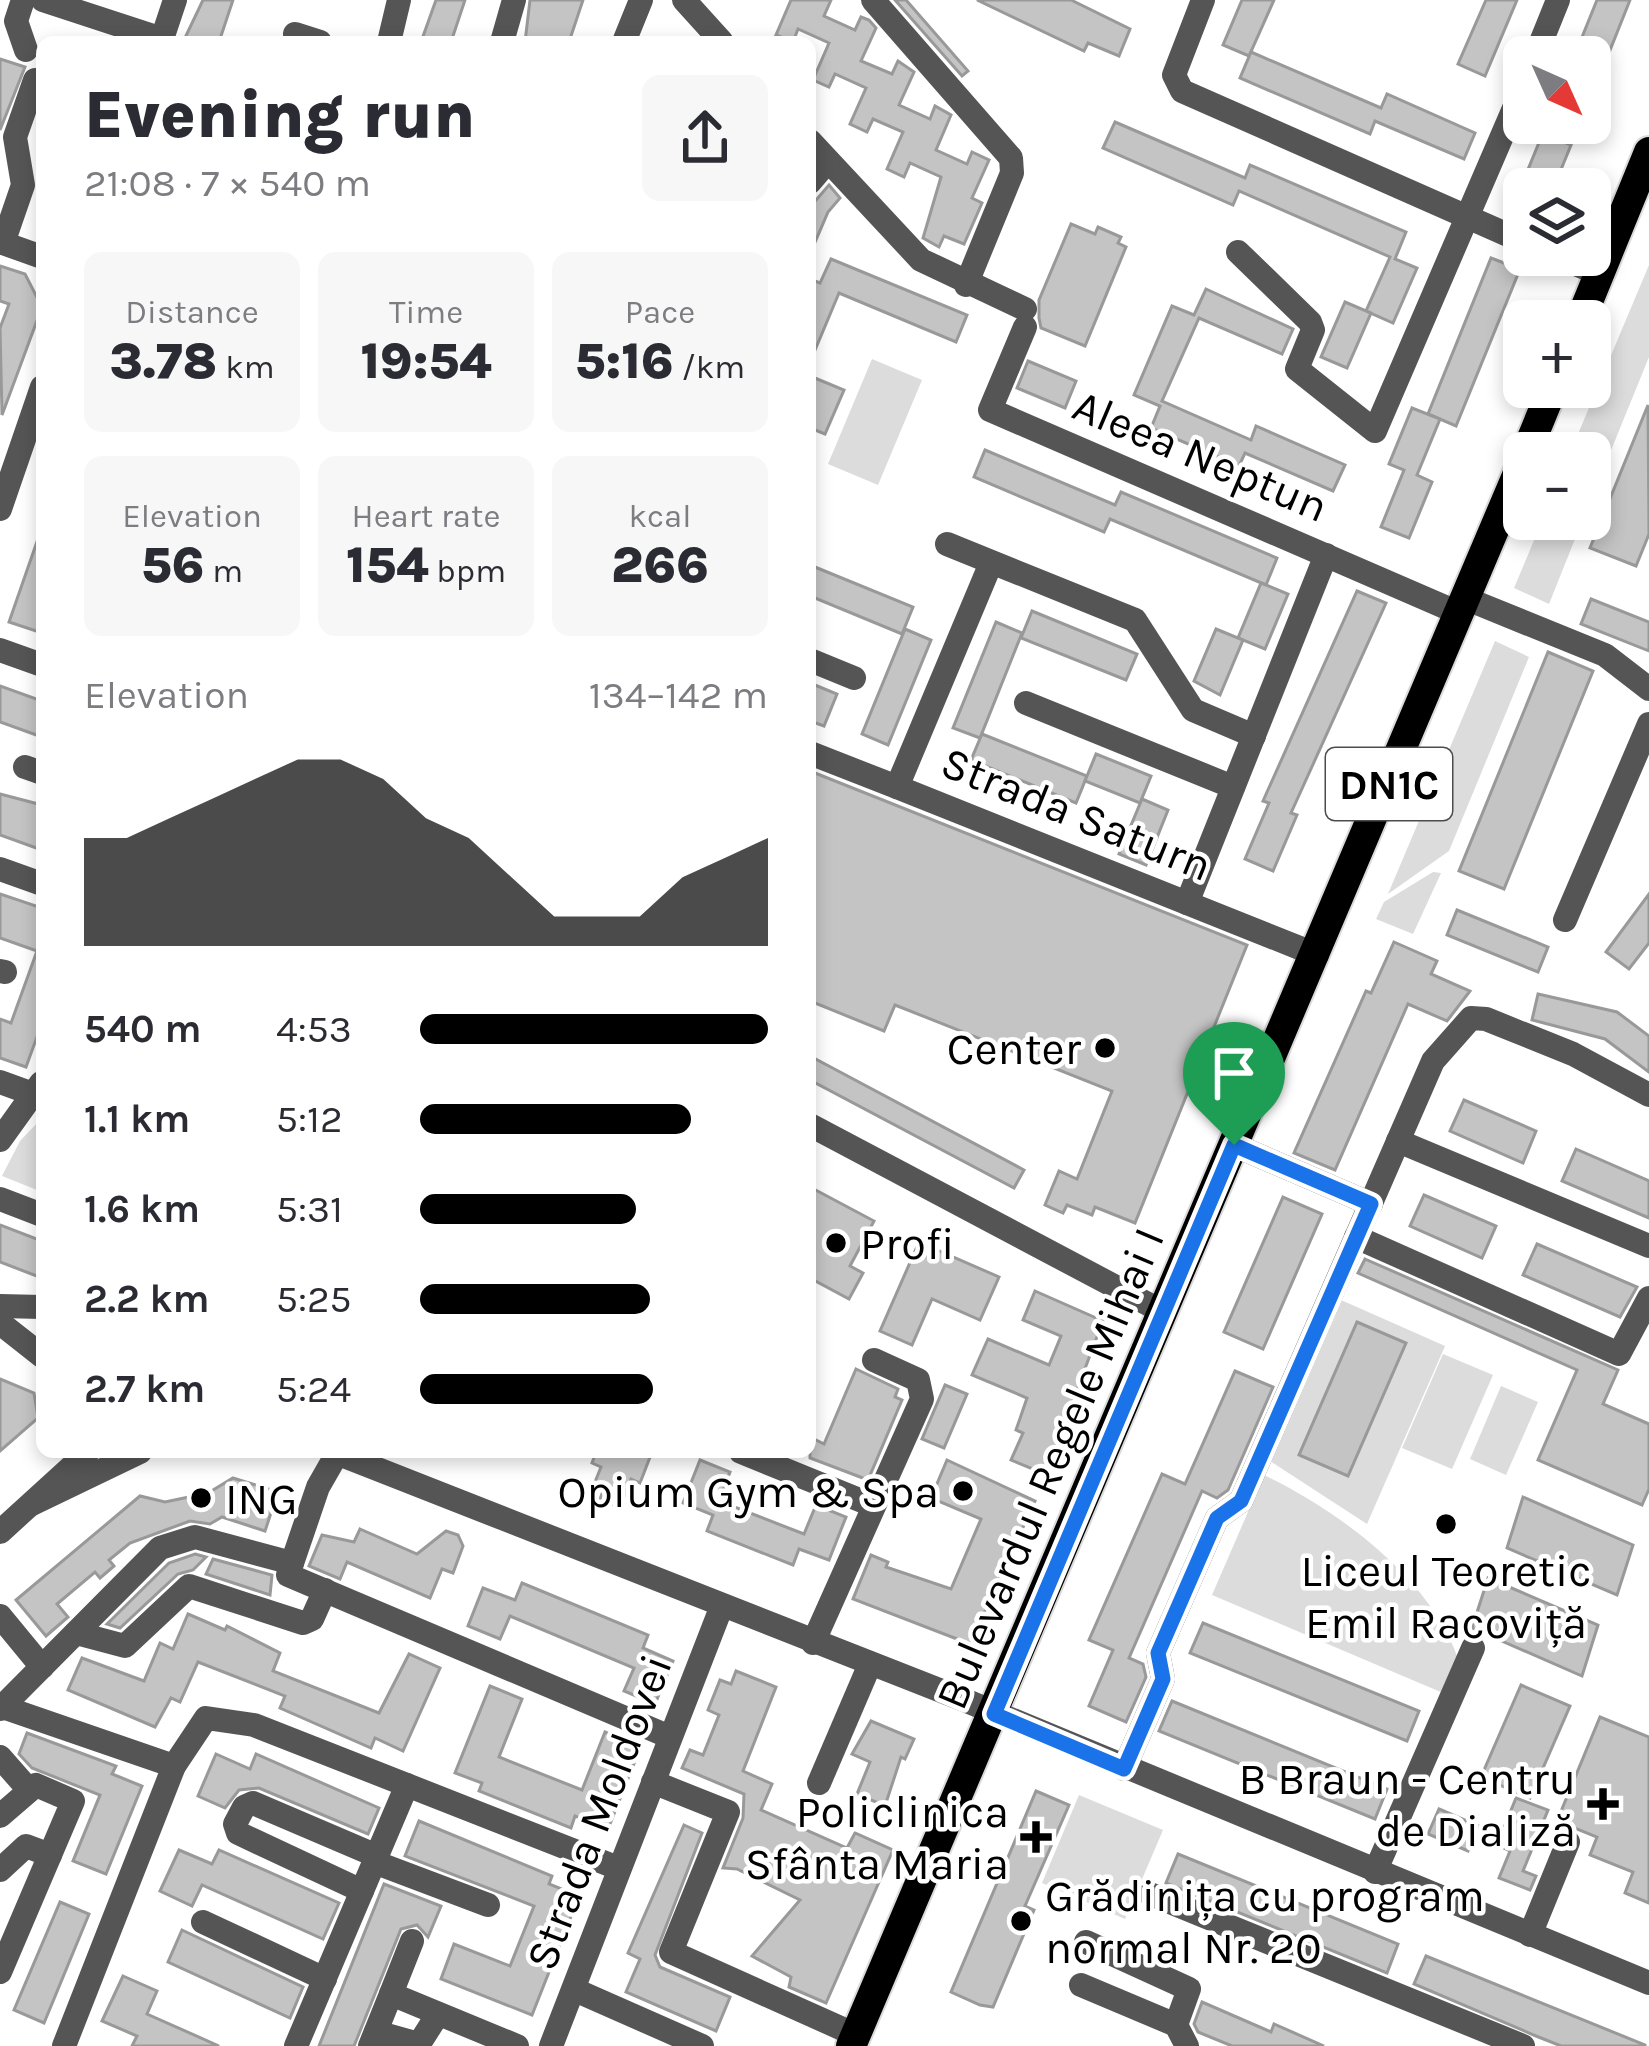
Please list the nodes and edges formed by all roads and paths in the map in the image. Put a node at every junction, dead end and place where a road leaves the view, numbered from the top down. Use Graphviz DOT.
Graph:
graph roads {
  1 [pos="23,0"];
  2 [pos="43,0"];
  3 [pos="175,0"];
  4 [pos="399,0"];
  5 [pos="514,0"];
  6 [pos="641,0"];
  7 [pos="684,0"];
  8 [pos="873,0"];
  9 [pos="1203,0"];
  10 [pos="1558,0"];
  11 [pos="295,34"];
  12 [pos="149,36"];
  13 [pos="162,36"];
  14 [pos="301,36"];
  15 [pos="390,36"];
  16 [pos="504,36"];
  17 [pos="626,36"];
  18 [pos="717,36"];
  19 [pos="1543,36"];
  20 [pos="26,50"];
  21 [pos="35,80"];
  22 [pos="1503,136"];
  23 [pos="816,148"];
  24 [pos="1649,152"];
  25 [pos="828,161"];
  26 [pos="816,175"];
  27 [pos="1469,218"];
  28 [pos="1503,233"];
  29 [pos="2,243"];
  30 [pos="1611,245"];
  31 [pos="1238,253"];
  32 [pos="36,255"];
  33 [pos="966,284"];
  34 [pos="34,437"];
  35 [pos="0,509"];
  36 [pos="1503,510"];
  37 [pos="947,544"];
  38 [pos="1326,556"];
  39 [pos="991,562"];
  40 [pos="1464,606"];
  41 [pos="0,650"];
  42 [pos="816,662"];
  43 [pos="36,663"];
  44 [pos="854,678"];
  45 [pos="1649,689"];
  46 [pos="1026,703"];
  47 [pos="1649,724"];
  48 [pos="1254,736"];
  49 [pos="816,755"];
  50 [pos="897,787"];
  51 [pos="1234,787"];
  52 [pos="0,869"];
  53 [pos="36,882"];
  54 [pos="1187,903"];
  55 [pos="1565,920"];
  56 [pos="1318,955"];
  57 [pos="0,1082"];
  58 [pos="36,1087"];
  59 [pos="36,1090"];
  60 [pos="1649,1095"];
  61 [pos="816,1128"];
  62 [pos="0,1140"];
  63 [pos="1398,1142"];
  64 [pos="1234,1145"];
  65 [pos="0,1199"];
  66 [pos="1371,1204"];
  67 [pos="36,1213"];
  68 [pos="1357,1237"];
  69 [pos="1649,1246"];
  70 [pos="1649,1298"];
  71 [pos="36,1308"];
  72 [pos="1163,1312"];
  73 [pos="0,1315"];
  74 [pos="36,1329"];
  75 [pos="36,1350"];
  76 [pos="874,1360"];
  77 [pos="57,1458"];
  78 [pos="82,1458"];
  79 [pos="128,1458"];
  80 [pos="334,1458"];
  81 [pos="352,1458"];
  82 [pos="756,1458"];
  83 [pos="32,1504"];
  84 [pos="872,1505"];
  85 [pos="0,1532"];
  86 [pos="290,1569"];
  87 [pos="326,1590"];
  88 [pos="721,1608"];
  89 [pos="0,1616"];
  90 [pos="76,1633"];
  91 [pos="812,1643"];
  92 [pos="1472,1648"];
  93 [pos="870,1664"];
  94 [pos="42,1666"];
  95 [pos="1,1708"];
  96 [pos="994,1714"];
  97 [pos="670,1737"];
  98 [pos="0,1757"];
  99 [pos="174,1766"];
  100 [pos="1124,1769"];
  101 [pos="653,1782"];
  102 [pos="819,1783"];
  103 [pos="407,1785"];
  104 [pos="29,1790"];
  105 [pos="0,1816"];
  106 [pos="1568,1842"];
  107 [pos="50,1855"];
  108 [pos="376,1859"];
  109 [pos="618,1868"];
  110 [pos="0,1870"];
  111 [pos="1375,1872"];
  112 [pos="362,1891"];
  113 [pos="1150,1894"];
  114 [pos="488,1905"];
  115 [pos="203,1922"];
  116 [pos="1530,1935"];
  117 [pos="412,1941"];
  118 [pos="1086,1942"];
  119 [pos="0,1972"];
  120 [pos="326,1979"];
  121 [pos="1649,1983"];
  122 [pos="1081,1985"];
  123 [pos="575,1990"];
  124 [pos="391,1994"];
  125 [pos="438,2014"];
  126 [pos="1181,2036"];
  127 [pos="373,2039"];
  128 [pos="854,2040"];
  129 [pos="64,2046"];
  130 [pos="296,2046"];
  131 [pos="517,2046"];
  132 [pos="551,2046"];
  133 [pos="701,2046"];
  134 [pos="1522,2046"];
  1 -- 20 [label="street"];
  2 -- 12 [label="street"];
  3 -- 13 [label="street"];
  4 -- 15 [label="street"];
  5 -- 16 [label="street"];
  6 -- 17 [label="street"];
  7 -- 18 [label="street"];
  8 -- 33 [label="street"];
  9 -- 27 [label="street"];
  10 -- 19 [label="street"];
  11 -- 14 [label="street"];
  21 -- 29 [label="street"];
  22 -- 27 [label="street"];
  23 -- 25 [label="street"];
  24 -- 30 [label="main road"];
  25 -- 26 [label="street"];
  25 -- 33 [label="street"];
  27 -- 28 [label="street"];
  27 -- 31 [label="street"];
  29 -- 32 [label="street"];
  33 -- 38 [label="street, Aleea Neptun"];
  34 -- 35 [label="street"];
  36 -- 40 [label="main road, Bulevardul Regele Mihai I / DN1C"];
  37 -- 39 [label="street"];
  38 -- 40 [label="street, Aleea Neptun"];
  38 -- 48 [label="street"];
  39 -- 48 [label="street"];
  39 -- 50 [label="street, Strada Saturn"];
  40 -- 45 [label="street, Aleea Neptun"];
  40 -- 56 [label="main road, Bulevardul Regele Mihai I / DN1C"];
  41 -- 43 [label="street"];
  42 -- 44 [label="street"];
  46 -- 51 [label="street"];
  47 -- 55 [label="street"];
  48 -- 51 [label="street"];
  49 -- 50 [label="street"];
  50 -- 54 [label="street, Strada Saturn"];
  51 -- 54 [label="street"];
  52 -- 53 [label="street"];
  54 -- 56 [label="street, Strada Saturn"];
  56 -- 64 [label="main road, Bulevardul Regele Mihai I / DN1C"];
  57 -- 58 [label="street"];
  59 -- 62 [label="street"];
  60 -- 63 [label="street"];
  61 -- 72 [label="street"];
  63 -- 66 [label="street"];
  63 -- 69 [label="street"];
  64 -- 66 [label="street"];
  64 -- 72 [label="main road, Bulevardul Regele Mihai I / DN1C"];
  65 -- 67 [label="street"];
  66 -- 68 [label="street"];
  68 -- 70 [label="street"];
  68 -- 100 [label="street"];
  71 -- 73 [label="street"];
  72 -- 96 [label="main road, Bulevardul Regele Mihai I / DN1C"];
  73 -- 74 [label="street"];
  73 -- 75 [label="street"];
  76 -- 84 [label="street"];
  77 -- 83 [label="street"];
  78 -- 83 [label="street"];
  79 -- 83 [label="street"];
  80 -- 86 [label="street"];
  81 -- 88 [label="street"];
  82 -- 84 [label="street"];
  83 -- 85 [label="street"];
  84 -- 91 [label="street"];
  86 -- 87 [label="street"];
  86 -- 90 [label="street"];
  87 -- 90 [label="street"];
  87 -- 97 [label="street"];
  88 -- 91 [label="street"];
  88 -- 97 [label="street, Strada Moldovei"];
  89 -- 94 [label="street"];
  90 -- 94 [label="street"];
  91 -- 93 [label="street"];
  92 -- 111 [label="street"];
  93 -- 96 [label="street"];
  93 -- 102 [label="street"];
  94 -- 95 [label="street"];
  95 -- 99 [label="street"];
  96 -- 100 [label="street"];
  96 -- 128 [label="main road, Bulevardul Regele Mihai I / DN1C"];
  97 -- 101 [label="street, Strada Moldovei"];
  98 -- 104 [label="street"];
  99 -- 103 [label="street"];
  99 -- 129 [label="street"];
  100 -- 111 [label="street"];
  101 -- 109 [label="street, Strada Moldovei"];
  101 -- 128 [label="street"];
  103 -- 108 [label="street"];
  103 -- 109 [label="street"];
  104 -- 105 [label="street"];
  104 -- 107 [label="street"];
  106 -- 116 [label="street"];
  107 -- 110 [label="street"];
  107 -- 119 [label="street"];
  108 -- 112 [label="street"];
  108 -- 112 [label="street"];
  108 -- 114 [label="street"];
  109 -- 123 [label="street, Strada Moldovei"];
  111 -- 116 [label="street"];
  112 -- 120 [label="street"];
  113 -- 134 [label="street"];
  115 -- 120 [label="street"];
  116 -- 121 [label="street"];
  117 -- 124 [label="street"];
  118 -- 126 [label="street"];
  120 -- 130 [label="street"];
  122 -- 126 [label="street"];
  123 -- 132 [label="street, Strada Moldovei"];
  123 -- 133 [label="street"];
  124 -- 125 [label="street"];
  124 -- 127 [label="street"];
  125 -- 127 [label="street"];
  125 -- 131 [label="street"];
}
